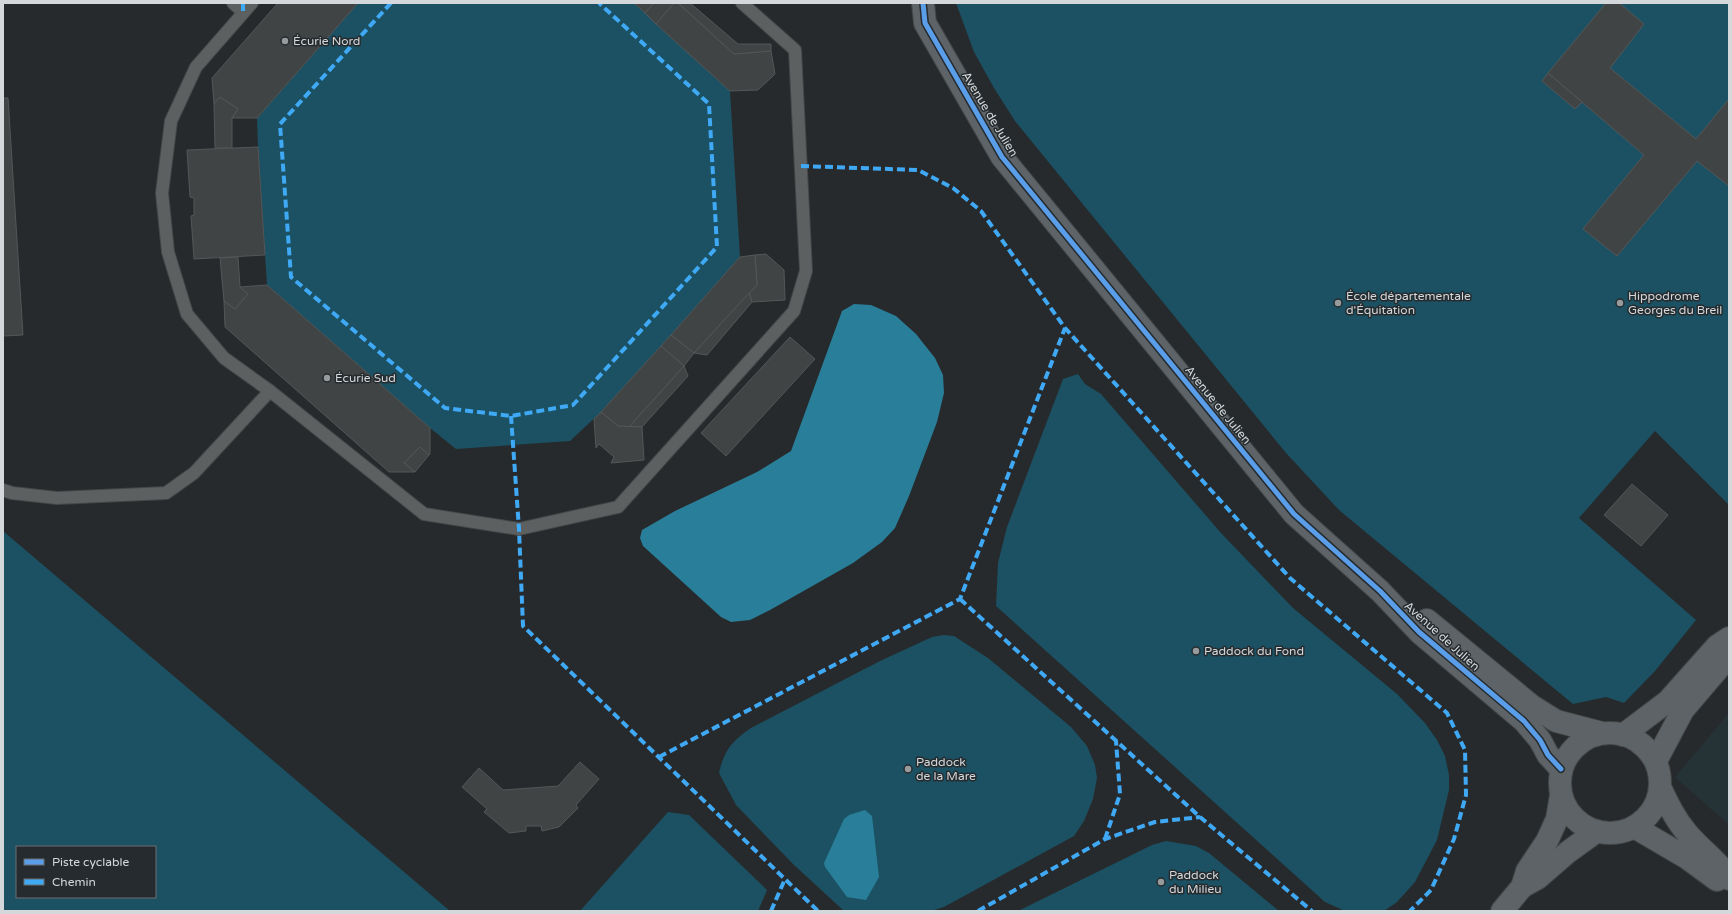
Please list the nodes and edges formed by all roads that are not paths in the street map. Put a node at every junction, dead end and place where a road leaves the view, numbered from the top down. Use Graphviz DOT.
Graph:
graph roads {
  1 [pos="233,3"];
  2 [pos="742,3"];
  3 [pos="924,3"];
  4 [pos="248,7"];
  5 [pos="270,391"];
  6 [pos="3,490"];
  7 [pos="1380,591"];
  8 [pos="1729,638"];
  9 [pos="1729,656"];
  10 [pos="1613,734"];
  11 [pos="1656,761"];
  12 [pos="1561,769"];
  13 [pos="1660,787"];
  14 [pos="1561,795"];
  15 [pos="1634,827"];
  16 [pos="1597,831"];
  17 [pos="1729,879"];
  18 [pos="1729,885"];
  19 [pos="1522,888"];
  20 [pos="1502,911"];
  1 -- 4 [label="lane"];
  2 -- 5 [label="lane"];
  3 -- 7 [label="street, Avenue de Julien"];
  4 -- 5 [label="lane"];
  5 -- 6 [label="lane"];
  7 -- 10 [label="street, Avenue de Julien"];
  7 -- 12 [label="street, Avenue de Julien"];
  8 -- 10 [label="street"];
  9 -- 11 [label="street"];
  10 -- 11 [label="street"];
  10 -- 12 [label="street"];
  11 -- 13 [label="street"];
  12 -- 14 [label="street"];
  13 -- 15 [label="street"];
  13 -- 17 [label="street"];
  14 -- 16 [label="street"];
  14 -- 19 [label="street"];
  15 -- 16 [label="street"];
  15 -- 18 [label="street"];
  16 -- 19 [label="street"];
  19 -- 20 [label="street"];
}
